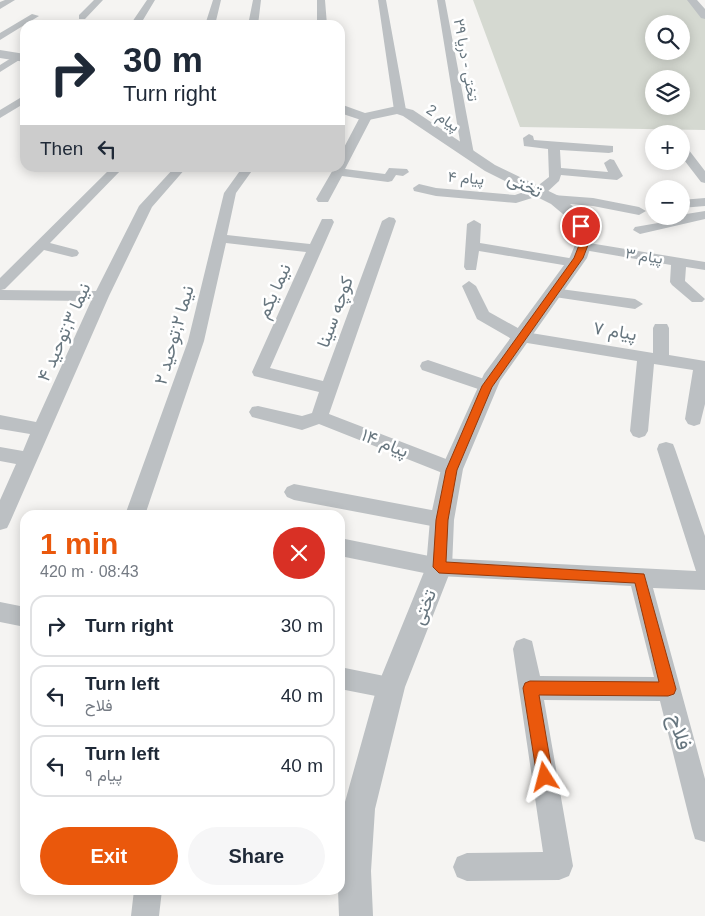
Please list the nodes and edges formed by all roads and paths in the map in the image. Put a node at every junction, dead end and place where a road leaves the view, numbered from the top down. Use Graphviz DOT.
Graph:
graph roads {
  1 [pos="11,0"];
  2 [pos="99,0"];
  3 [pos="151,0"];
  4 [pos="217,0"];
  5 [pos="257,0"];
  6 [pos="321,0"];
  7 [pos="382,0"];
  8 [pos="441,0"];
  9 [pos="692,0"];
  10 [pos="0,6"];
  11 [pos="35,16"];
  12 [pos="705,16"];
  13 [pos="82,17"];
  14 [pos="28,20"];
  15 [pos="139,20"];
  16 [pos="211,20"];
  17 [pos="254,20"];
  18 [pos="322,20"];
  19 [pos="20,25"];
  20 [pos="0,37"];
  21 [pos="0,54"];
  22 [pos="20,57"];
  23 [pos="20,58"];
  24 [pos="0,69"];
  25 [pos="20,101"];
  26 [pos="345,110"];
  27 [pos="400,110"];
  28 [pos="0,115"];
  29 [pos="366,117"];
  30 [pos="529,138"];
  31 [pos="554,146"];
  32 [pos="609,149"];
  33 [pos="468,154"];
  34 [pos="345,157"];
  35 [pos="690,160"];
  36 [pos="610,163"];
  37 [pos="345,170"];
  38 [pos="554,171"];
  39 [pos="113,172"];
  40 [pos="176,172"];
  41 [pos="245,172"];
  42 [pos="337,172"];
  43 [pos="402,172"];
  44 [pos="705,179"];
  45 [pos="419,188"];
  46 [pos="447,193"];
  47 [pos="547,195"];
  48 [pos="323,199"];
  49 [pos="693,203"];
  50 [pos="437,206"];
  51 [pos="705,214"];
  52 [pos="690,216"];
  53 [pos="645,217"];
  54 [pos="389,221"];
  55 [pos="326,222"];
  56 [pos="474,224"];
  57 [pos="220,238"];
  58 [pos="40,246"];
  59 [pos="474,246"];
  60 [pos="314,249"];
  61 [pos="72,253"];
  62 [pos="579,254"];
  63 [pos="679,261"];
  64 [pos="705,266"];
  65 [pos="472,267"];
  66 [pos="0,286"];
  67 [pos="469,286"];
  68 [pos="553,293"];
  69 [pos="0,295"];
  70 [pos="102,296"];
  71 [pos="697,299"];
  72 [pos="634,304"];
  73 [pos="662,328"];
  74 [pos="521,337"];
  75 [pos="654,358"];
  76 [pos="428,366"];
  77 [pos="487,386"];
  78 [pos="329,388"];
  79 [pos="258,412"];
  80 [pos="318,417"];
  81 [pos="694,419"];
  82 [pos="0,422"];
  83 [pos="42,430"];
  84 [pos="639,431"];
  85 [pos="666,449"];
  86 [pos="0,454"];
  87 [pos="29,459"];
  88 [pos="452,470"];
  89 [pos="294,492"];
  90 [pos="137,510"];
  91 [pos="2,516"];
  92 [pos="442,520"];
  93 [pos="345,548"];
  94 [pos="439,567"];
  95 [pos="705,567"];
  96 [pos="640,578"];
  97 [pos="705,581"];
  98 [pos="1,614"];
  99 [pos="20,616"];
  100 [pos="524,649"];
  101 [pos="345,679"];
  102 [pos="391,687"];
  103 [pos="530,688"];
  104 [pos="668,689"];
  105 [pos="705,829"];
  106 [pos="467,867"];
  107 [pos="147,895"];
  108 [pos="145,916"];
  109 [pos="356,916"];
  1 -- 10 [label="street"];
  2 -- 13 [label="street"];
  3 -- 15 [label="street"];
  4 -- 16 [label="street"];
  5 -- 17 [label="street"];
  6 -- 18 [label="street"];
  7 -- 27 [label="street"];
  8 -- 33 [label="street, تختی - دریا ۲۹"];
  9 -- 12 [label="street"];
  11 -- 14 [label="street"];
  19 -- 20 [label="street"];
  21 -- 22 [label="street"];
  23 -- 24 [label="street"];
  25 -- 28 [label="street"];
  26 -- 29 [label="street"];
  27 -- 29 [label="street"];
  27 -- 33 [label="street, پیام 2"];
  29 -- 34 [label="street"];
  30 -- 31 [label="street"];
  31 -- 32 [label="street"];
  31 -- 38 [label="street"];
  33 -- 47 [label="street, تختی"];
  35 -- 44 [label="street"];
  36 -- 38 [label="street"];
  37 -- 43 [label="street"];
  38 -- 47 [label="street"];
  39 -- 58 [label="street"];
  40 -- 70 [label="street, نیما ۳;توحید ۴"];
  41 -- 57 [label="street, نیما ۲;توحید ۲"];
  42 -- 48 [label="street"];
  45 -- 46 [label="street, پیام ۴"];
  46 -- 47 [label="street, پیام ۴"];
  46 -- 50 [label="street"];
  47 -- 53 [label="street"];
  47 -- 62 [label="street, تختی"];
  49 -- 51 [label="street"];
  51 -- 52 [label="street"];
  54 -- 78 [label="street, کوچه سینا"];
  55 -- 60 [label="street"];
  56 -- 59 [label="street"];
  57 -- 60 [label="street, نیما یکم"];
  57 -- 90 [label="street, نیما ۲;توحید ۲"];
  58 -- 61 [label="street"];
  58 -- 66 [label="street"];
  59 -- 62 [label="street, پيام ۳"];
  59 -- 65 [label="street"];
  60 -- 78 [label="street, نیما یکم"];
  62 -- 63 [label="street, پيام ۳"];
  62 -- 68 [label="street, تختی"];
  63 -- 64 [label="street, پيام ۳"];
  63 -- 71 [label="street"];
  67 -- 74 [label="street"];
  68 -- 72 [label="street"];
  68 -- 74 [label="street, تختی"];
  69 -- 70 [label="street"];
  70 -- 83 [label="street, نیما ۳;توحید ۴"];
  73 -- 75 [label="street"];
  74 -- 75 [label="street, پیام ۷"];
  74 -- 77 [label="street, تختی"];
  75 -- 81 [label="street, پیام ۷"];
  75 -- 84 [label="street"];
  76 -- 77 [label="street"];
  77 -- 88 [label="street, تختی"];
  78 -- 80 [label="street, کوچه سینا"];
  79 -- 80 [label="street"];
  80 -- 88 [label="street, پیام ۱۴"];
  82 -- 83 [label="street"];
  83 -- 87 [label="street, نیما ۳;توحید ۴"];
  85 -- 95 [label="street"];
  86 -- 87 [label="street"];
  87 -- 91 [label="street, نیما ۳;توحید ۴"];
  88 -- 92 [label="street, تختی"];
  89 -- 92 [label="street"];
  92 -- 94 [label="street, تختی"];
  93 -- 94 [label="street"];
  94 -- 96 [label="street"];
  94 -- 102 [label="street, تختی"];
  96 -- 97 [label="street"];
  96 -- 104 [label="street, فلاح"];
  98 -- 99 [label="street"];
  100 -- 103 [label="street"];
  101 -- 102 [label="street"];
  102 -- 109 [label="street, تختی"];
  103 -- 104 [label="street"];
  103 -- 106 [label="street"];
  104 -- 105 [label="street, فلاح"];
  107 -- 108 [label="street"];
}
